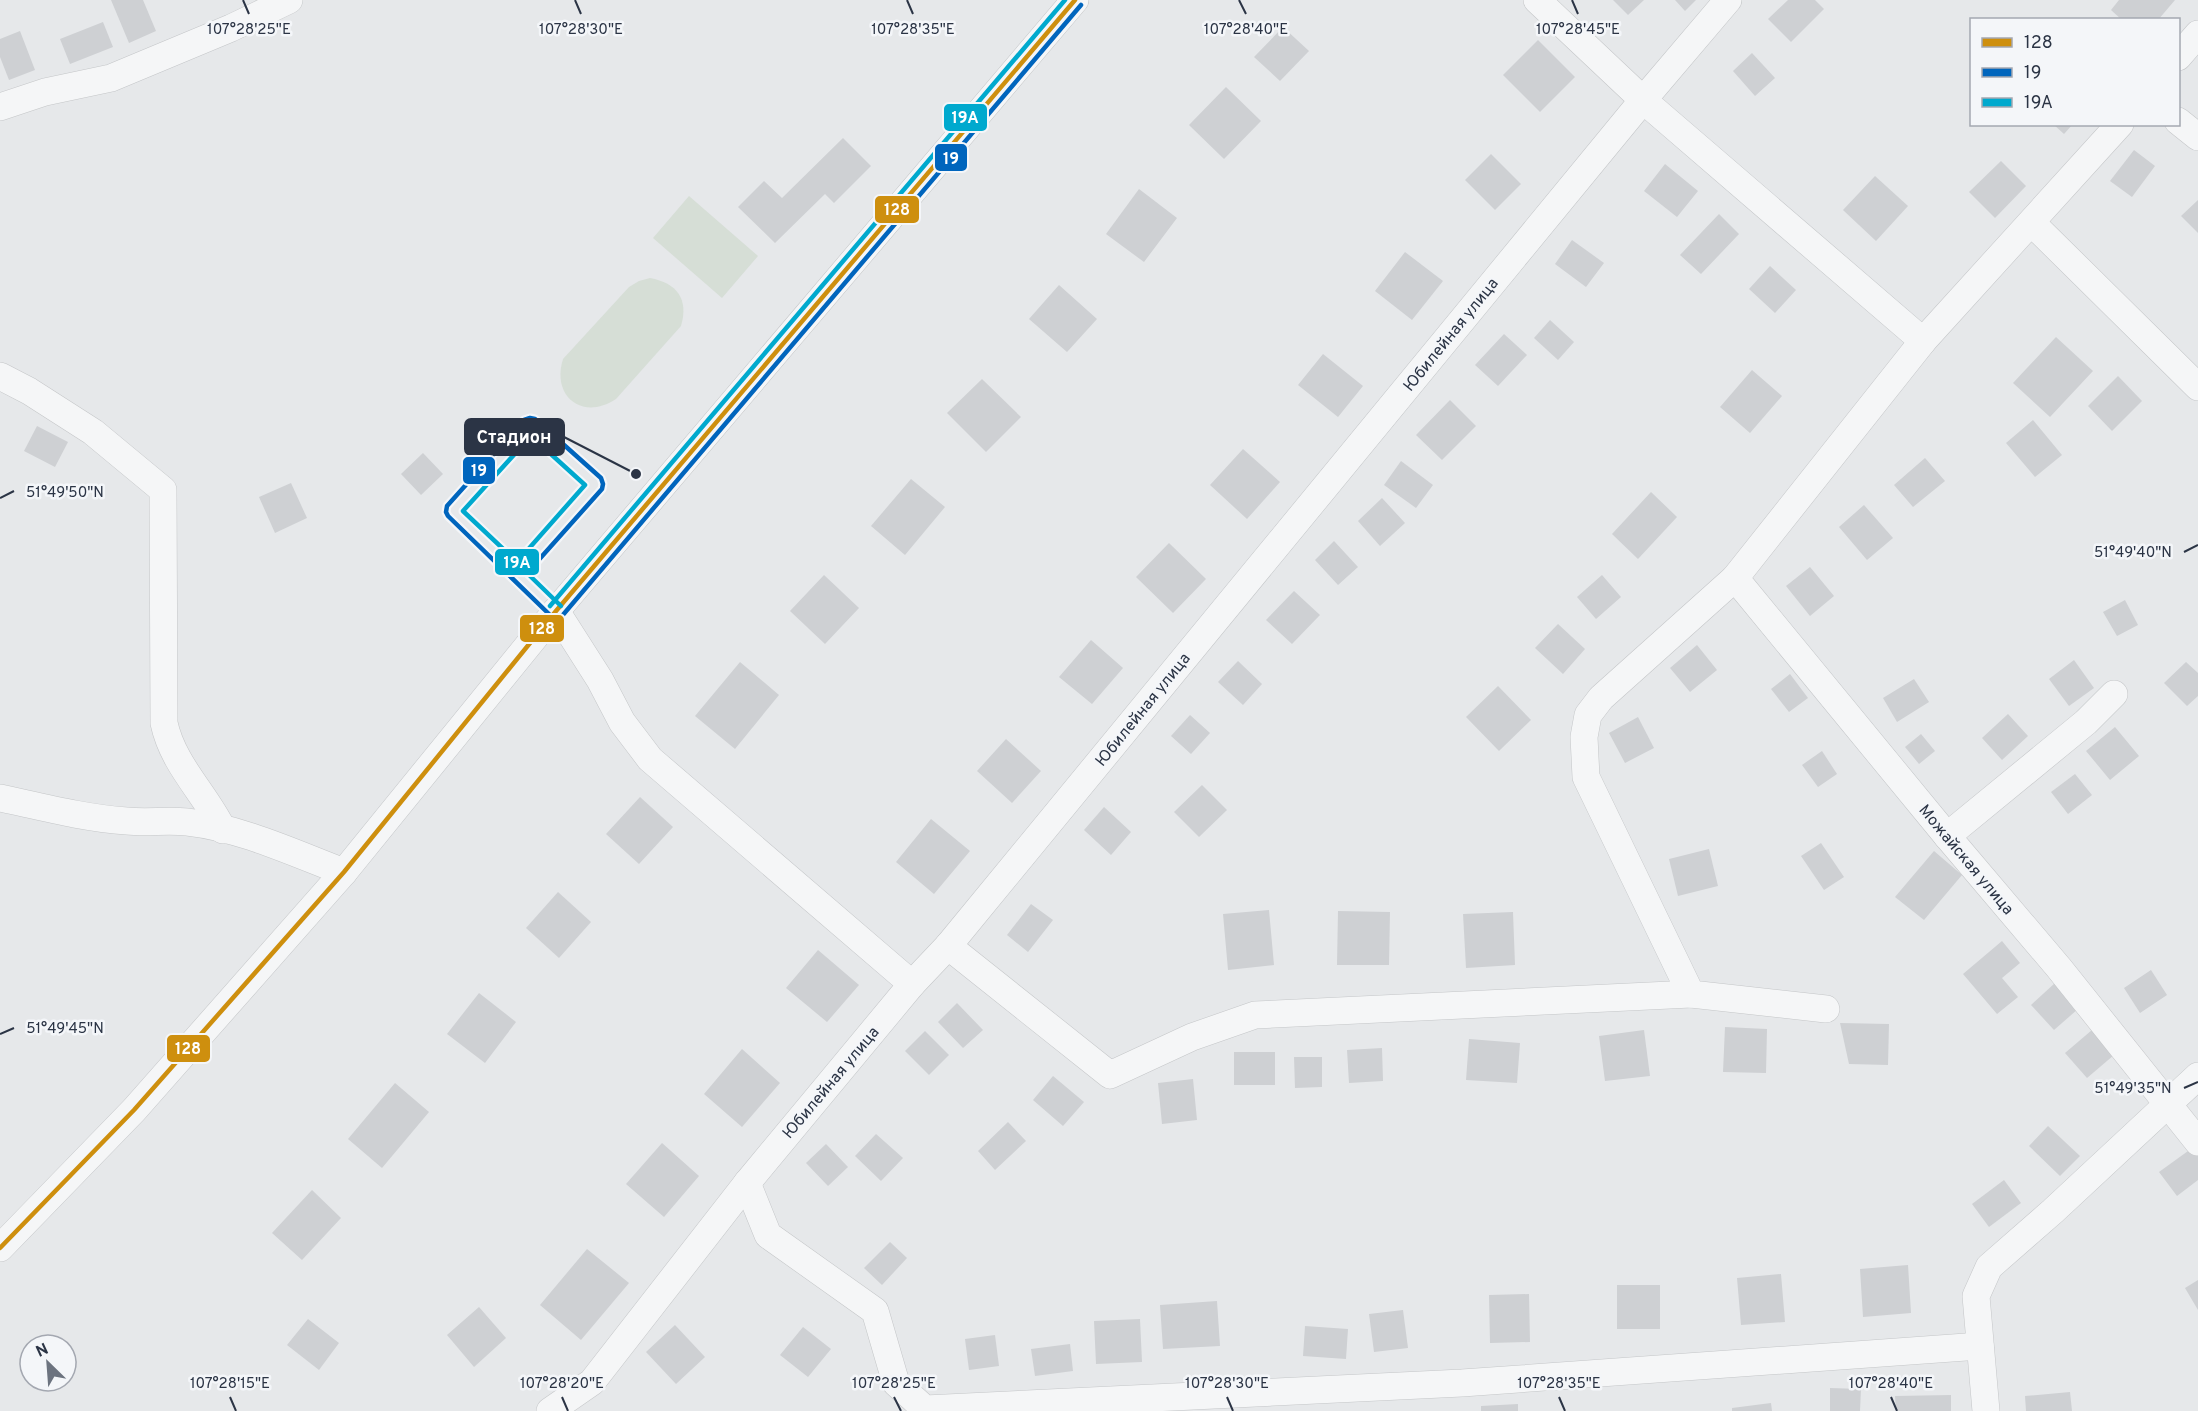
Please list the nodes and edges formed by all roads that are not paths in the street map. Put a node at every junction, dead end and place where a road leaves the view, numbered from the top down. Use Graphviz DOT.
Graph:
graph roads {
  1 [pos="289,0"];
  2 [pos="1075,0"];
  3 [pos="1537,0"];
  4 [pos="1728,0"];
  5 [pos="2198,34"];
  6 [pos="2180,55"];
  7 [pos="1643,100"];
  8 [pos="0,107"];
  9 [pos="2180,124"];
  10 [pos="2118,126"];
  11 [pos="2198,137"];
  12 [pos="2032,223"];
  13 [pos="1923,342"];
  14 [pos="0,376"];
  15 [pos="2198,387"];
  16 [pos="1735,578"];
  17 [pos="556,611"];
  18 [pos="2114,694"];
  19 [pos="0,798"];
  20 [pos="223,830"];
  21 [pos="1947,836"];
  22 [pos="344,873"];
  23 [pos="948,946"];
  24 [pos="912,984"];
  25 [pos="1691,994"];
  26 [pos="1826,1009"];
  27 [pos="2198,1076"];
  28 [pos="2167,1106"];
  29 [pos="2198,1142"];
  30 [pos="747,1183"];
  31 [pos="0,1248"];
  32 [pos="1980,1346"];
  33 [pos="550,1411"];
  34 [pos="1986,1411"];
  1 -- 8 [label="street"];
  2 -- 17 [label="street"];
  3 -- 7 [label="street"];
  4 -- 7 [label="street, Юбилейная улица"];
  5 -- 6 [label="street"];
  7 -- 13 [label="street"];
  7 -- 23 [label="street, Юбилейная улица"];
  9 -- 11 [label="street"];
  10 -- 12 [label="street"];
  12 -- 13 [label="street"];
  12 -- 15 [label="street"];
  13 -- 16 [label="street"];
  14 -- 20 [label="street"];
  16 -- 21 [label="street, Можайская улица"];
  16 -- 25 [label="street"];
  17 -- 22 [label="street"];
  17 -- 24 [label="street"];
  18 -- 21 [label="street"];
  19 -- 20 [label="street"];
  20 -- 22 [label="street"];
  21 -- 28 [label="street, Можайская улица"];
  22 -- 31 [label="street"];
  23 -- 24 [label="street, Юбилейная улица"];
  23 -- 25 [label="street"];
  24 -- 30 [label="street, Юбилейная улица"];
  25 -- 26 [label="street"];
  27 -- 28 [label="street"];
  28 -- 29 [label="street, Можайская улица"];
  28 -- 32 [label="street"];
  30 -- 32 [label="street"];
  30 -- 33 [label="street, Юбилейная улица"];
  32 -- 34 [label="street"];
}
